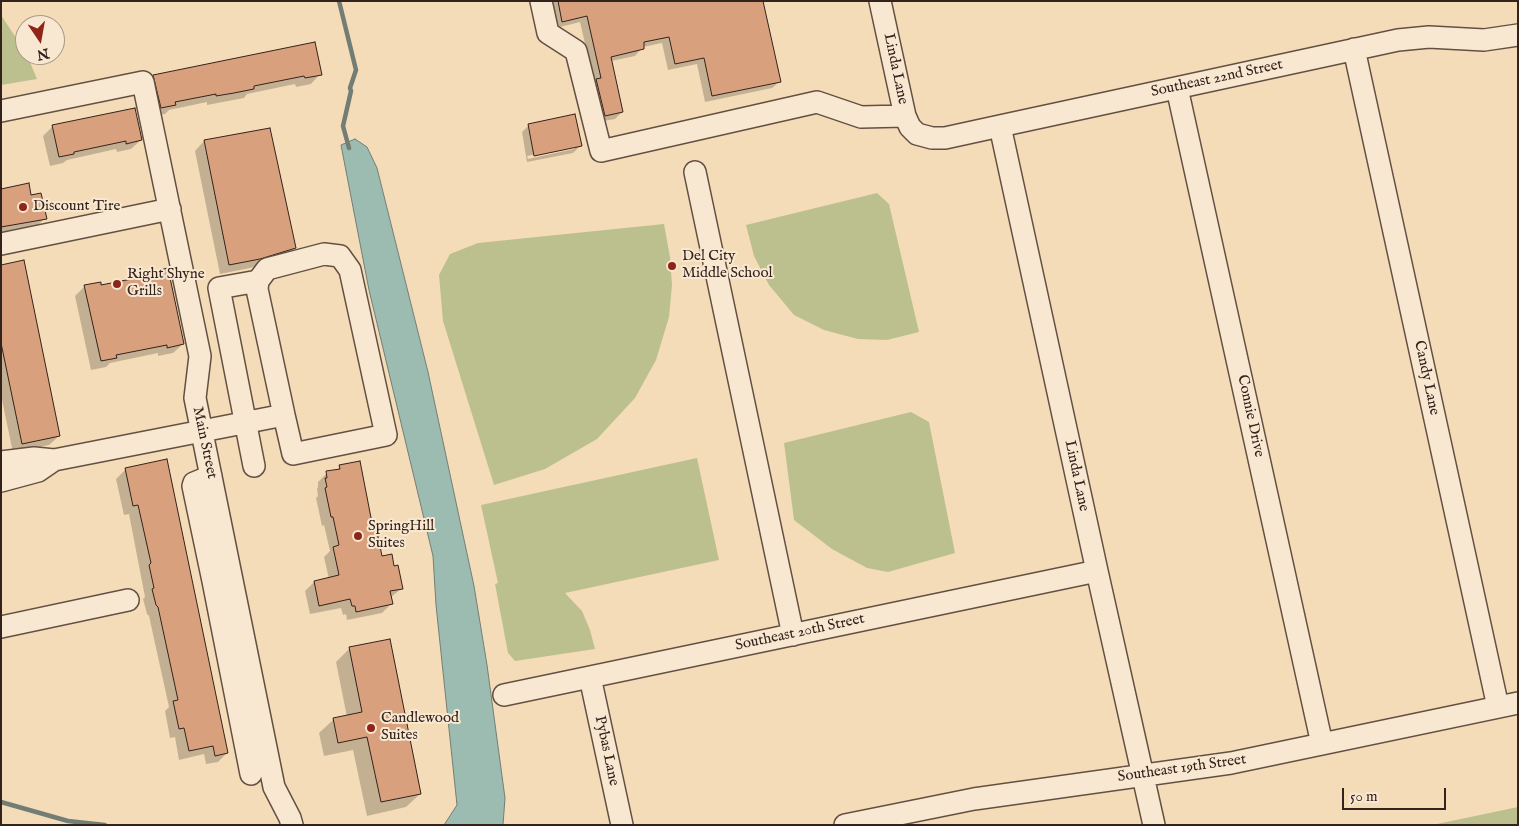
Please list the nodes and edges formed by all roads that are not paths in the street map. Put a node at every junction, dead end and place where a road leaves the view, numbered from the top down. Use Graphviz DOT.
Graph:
graph roads {
  1 [pos="541,1"];
  2 [pos="880,1"];
  3 [pos="1518,35"];
  4 [pos="1354,50"];
  5 [pos="1177,88"];
  6 [pos="1,111"];
  7 [pos="905,116"];
  8 [pos="1000,126"];
  9 [pos="917,134"];
  10 [pos="695,172"];
  11 [pos="170,209"];
  12 [pos="1,244"];
  13 [pos="258,281"];
  14 [pos="284,415"];
  15 [pos="245,422"];
  16 [pos="202,430"];
  17 [pos="54,460"];
  18 [pos="1,462"];
  19 [pos="254,466"];
  20 [pos="1,481"];
  21 [pos="1097,571"];
  22 [pos="222,580"];
  23 [pos="128,600"];
  24 [pos="1,627"];
  25 [pos="793,635"];
  26 [pos="590,677"];
  27 [pos="504,695"];
  28 [pos="1508,705"];
  29 [pos="1322,744"];
  30 [pos="251,774"];
  31 [pos="1143,775"];
  32 [pos="292,825"];
  33 [pos="622,825"];
  34 [pos="845,825"];
  35 [pos="1154,825"];
  1 -- 7 [label="street"];
  2 -- 7 [label="street, Linda Lane"];
  3 -- 4 [label="street, Southeast 22nd Street"];
  4 -- 5 [label="street, Southeast 22nd Street"];
  4 -- 28 [label="street, Candy Lane"];
  5 -- 8 [label="street, Southeast 22nd Street"];
  5 -- 29 [label="street, Connie Drive"];
  6 -- 11 [label="street, Main Street"];
  7 -- 9 [label="street, Linda Lane"];
  8 -- 9 [label="street, Southeast 22nd Street"];
  8 -- 21 [label="street, Linda Lane"];
  10 -- 25 [label="street"];
  11 -- 12 [label="street"];
  11 -- 16 [label="street, Main Street"];
  13 -- 14 [label="street"];
  13 -- 14 [label="street"];
  13 -- 15 [label="street"];
  14 -- 15 [label="street"];
  15 -- 16 [label="street"];
  15 -- 19 [label="street"];
  16 -- 17 [label="street"];
  16 -- 22 [label="street, Main Street"];
  17 -- 18 [label="street"];
  17 -- 20 [label="street"];
  21 -- 25 [label="street, Southeast 20th Street"];
  21 -- 31 [label="street, Linda Lane"];
  22 -- 30 [label="street"];
  22 -- 32 [label="street, Main Street"];
  23 -- 24 [label="street"];
  25 -- 26 [label="street, Southeast 20th Street"];
  26 -- 27 [label="street, Southeast 20th Street"];
  26 -- 33 [label="street, Pybas Lane"];
  28 -- 29 [label="street, Southeast 19th Street"];
  29 -- 31 [label="street, Southeast 19th Street"];
  31 -- 34 [label="street, Southeast 19th Street"];
  31 -- 35 [label="street, Linda Lane"];
}
